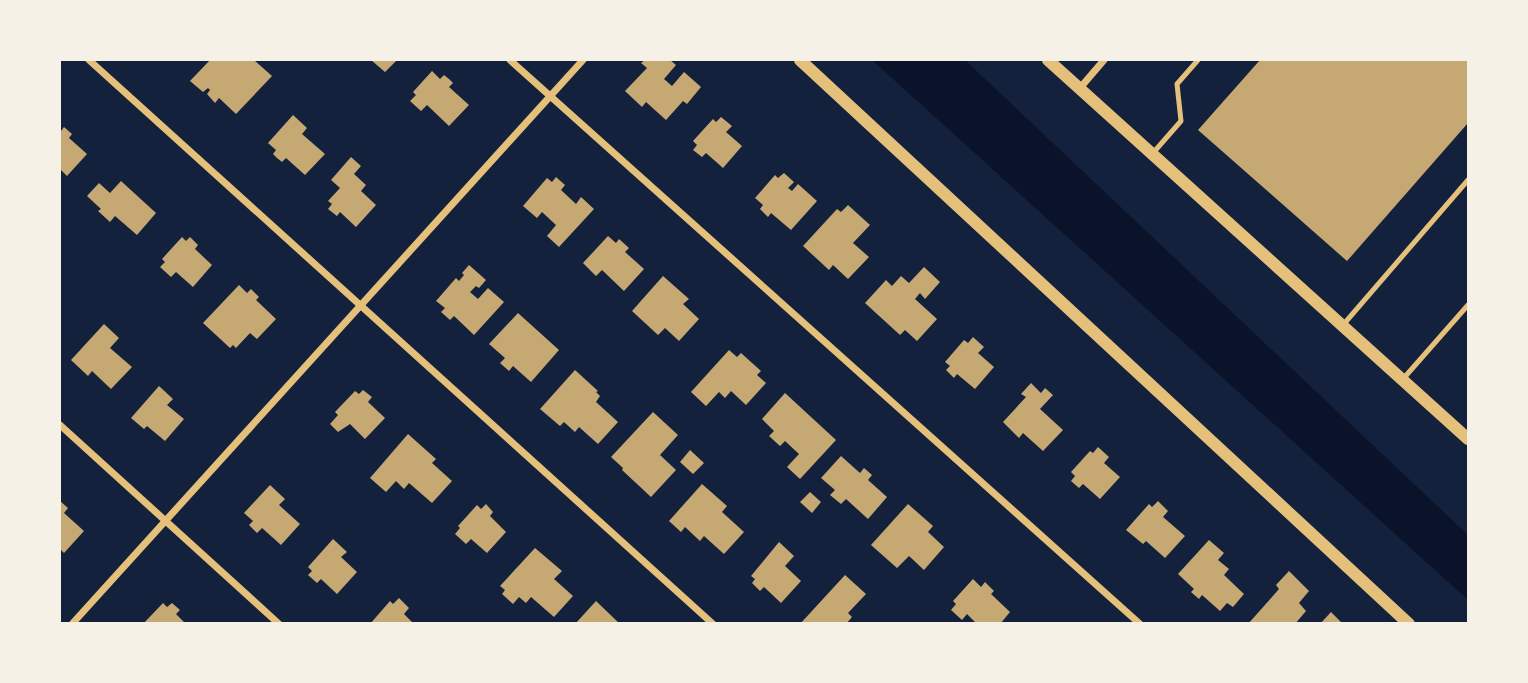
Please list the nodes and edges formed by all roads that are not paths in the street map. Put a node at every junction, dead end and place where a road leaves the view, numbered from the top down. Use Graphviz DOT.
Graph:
graph roads {
  1 [pos="89,60"];
  2 [pos="510,60"];
  3 [pos="583,60"];
  4 [pos="800,60"];
  5 [pos="1048,60"];
  6 [pos="1104,60"];
  7 [pos="1198,60"];
  8 [pos="1080,88"];
  9 [pos="550,96"];
  10 [pos="1152,153"];
  11 [pos="1468,180"];
  12 [pos="1468,305"];
  13 [pos="359,306"];
  14 [pos="1343,325"];
  15 [pos="1403,380"];
  16 [pos="60,425"];
  17 [pos="1468,439"];
  18 [pos="165,521"];
  19 [pos="72,624"];
  20 [pos="279,624"];
  21 [pos="713,624"];
  22 [pos="1140,624"];
  23 [pos="1409,624"];
  1 -- 13 [label="street"];
  2 -- 9 [label="street"];
  3 -- 9 [label="street"];
  4 -- 23 [label="street"];
  5 -- 8 [label="street"];
  6 -- 8 [label="street"];
  7 -- 10 [label="lane"];
  8 -- 10 [label="street"];
  9 -- 13 [label="street"];
  9 -- 22 [label="street"];
  10 -- 14 [label="street"];
  11 -- 14 [label="lane"];
  12 -- 15 [label="lane"];
  13 -- 18 [label="street"];
  13 -- 21 [label="street"];
  14 -- 15 [label="street"];
  15 -- 17 [label="street"];
  16 -- 18 [label="street"];
  18 -- 19 [label="street"];
  18 -- 20 [label="street"];
}
